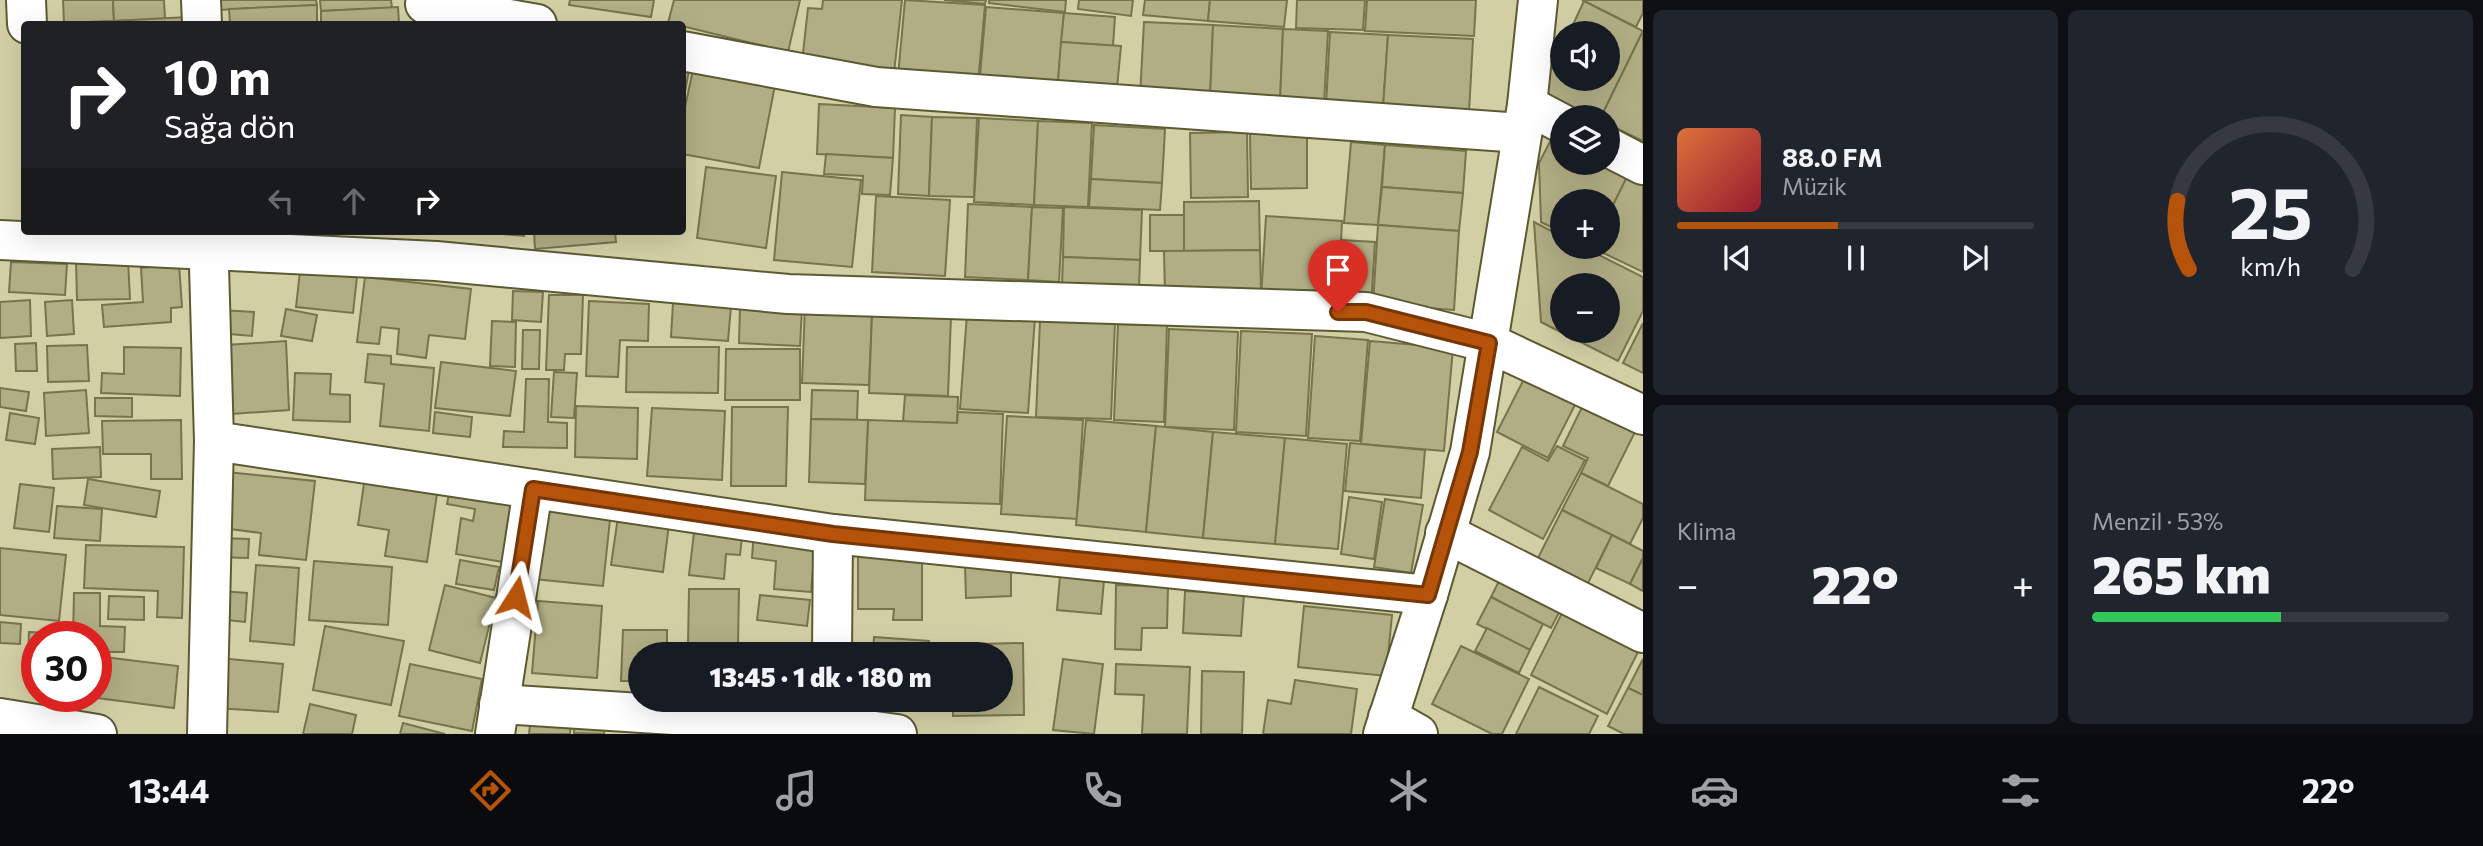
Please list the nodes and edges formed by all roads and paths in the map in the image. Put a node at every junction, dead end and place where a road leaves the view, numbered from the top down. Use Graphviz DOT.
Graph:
graph roads {
  1 [pos="26,0"];
  2 [pos="201,0"];
  3 [pos="1538,0"];
  4 [pos="425,10"];
  5 [pos="27,21"];
  6 [pos="202,21"];
  7 [pos="513,21"];
  8 [pos="686,52"];
  9 [pos="1524,119"];
  10 [pos="1550,122"];
  11 [pos="1620,153"];
  12 [pos="1643,165"];
  13 [pos="23,238"];
  14 [pos="208,240"];
  15 [pos="435,246"];
  16 [pos="1489,343"];
  17 [pos="1643,415"];
  18 [pos="214,441"];
  19 [pos="533,489"];
  20 [pos="1445,533"];
  21 [pos="833,534"];
  22 [pos="1428,595"];
  23 [pos="1643,633"];
  24 [pos="832,642"];
  25 [pos="0,718"];
  26 [pos="497,719"];
  27 [pos="831,720"];
  28 [pos="1396,728"];
  29 [pos="97,734"];
  30 [pos="207,734"];
  31 [pos="897,734"];
  1 -- 5 [label="street"];
  2 -- 6 [label="street"];
  3 -- 9 [label="street"];
  4 -- 7 [label="street"];
  8 -- 9 [label="street"];
  9 -- 10 [label="street"];
  9 -- 16 [label="street"];
  11 -- 12 [label="street"];
  13 -- 14 [label="street"];
  14 -- 15 [label="street"];
  14 -- 18 [label="street"];
  15 -- 16 [label="street"];
  16 -- 17 [label="street"];
  16 -- 20 [label="street"];
  18 -- 19 [label="street"];
  18 -- 30 [label="street"];
  19 -- 21 [label="street"];
  19 -- 26 [label="street"];
  20 -- 22 [label="street"];
  20 -- 23 [label="street"];
  21 -- 22 [label="street"];
  21 -- 24 [label="street"];
  22 -- 28 [label="street"];
  25 -- 29 [label="street"];
  26 -- 27 [label="street"];
  27 -- 31 [label="street"];
}
